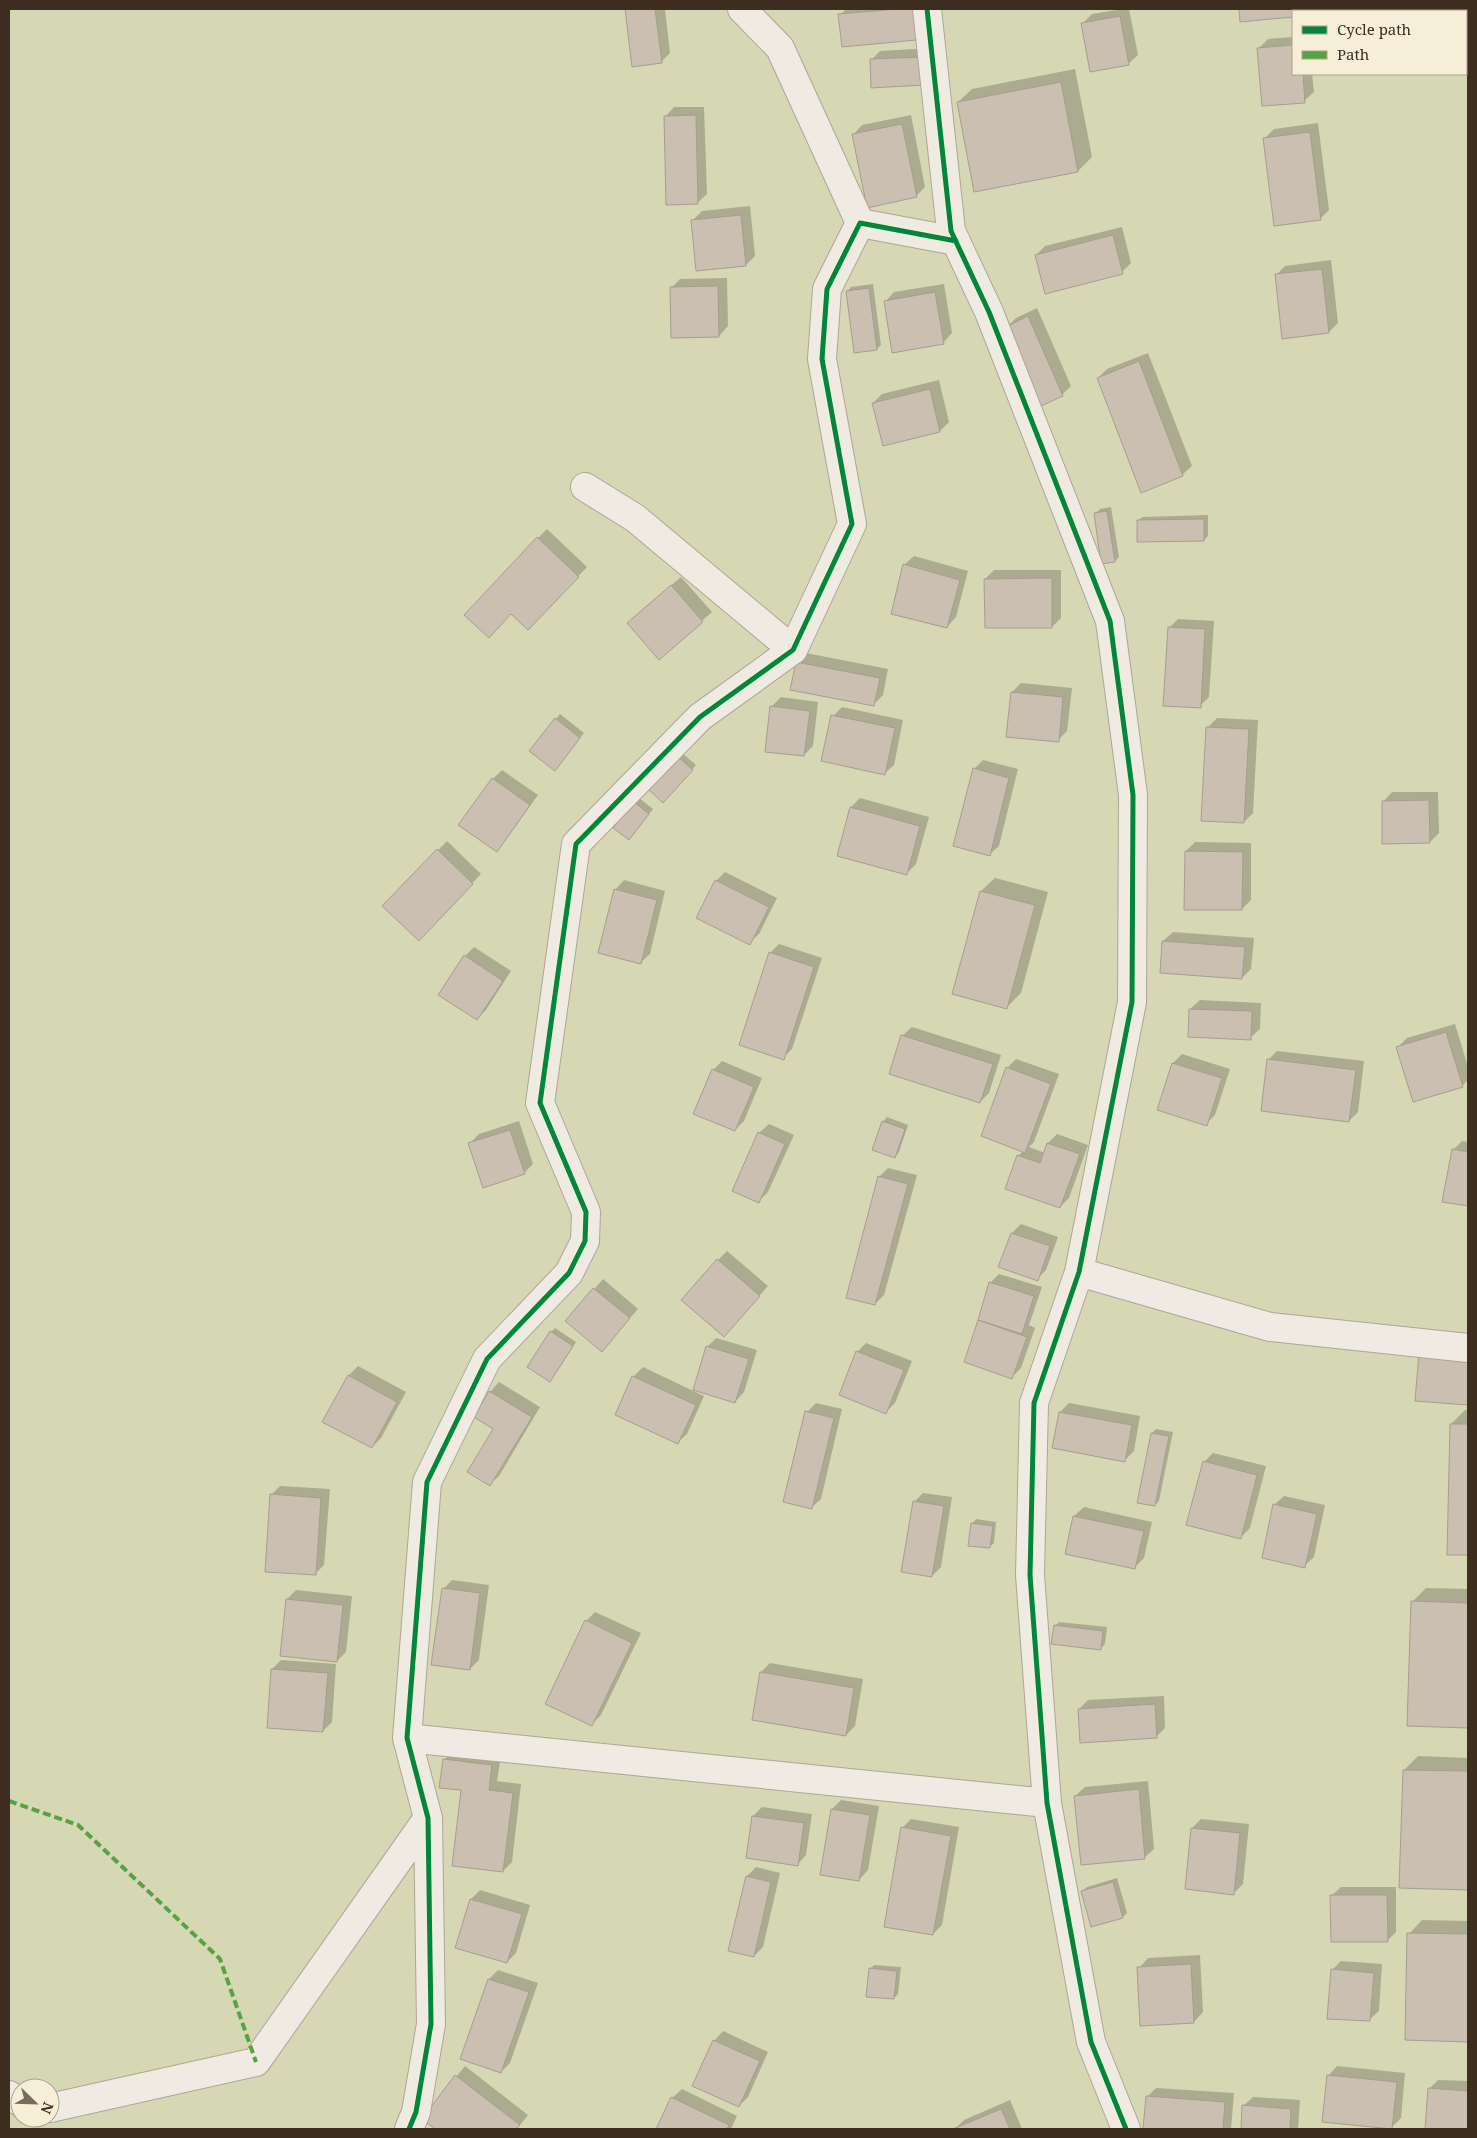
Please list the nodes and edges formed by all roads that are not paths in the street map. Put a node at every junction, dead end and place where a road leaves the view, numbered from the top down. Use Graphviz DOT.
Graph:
graph roads {
  1 [pos="742,9"];
  2 [pos="927,9"];
  3 [pos="860,223"];
  4 [pos="956,241"];
  5 [pos="584,487"];
  6 [pos="793,650"];
  7 [pos="1079,1272"];
  8 [pos="1468,1348"];
  9 [pos="406,1738"];
  10 [pos="1047,1802"];
  11 [pos="428,1818"];
  12 [pos="60,2106"];
  13 [pos="409,2129"];
  14 [pos="1126,2129"];
  1 -- 3 [label="street"];
  2 -- 4 [label="street"];
  3 -- 4 [label="street"];
  3 -- 6 [label="street"];
  4 -- 7 [label="street"];
  5 -- 6 [label="street"];
  6 -- 9 [label="street"];
  7 -- 8 [label="street"];
  7 -- 10 [label="street"];
  9 -- 10 [label="street"];
  9 -- 11 [label="street"];
  10 -- 14 [label="street"];
  11 -- 12 [label="street"];
  11 -- 13 [label="street"];
}
